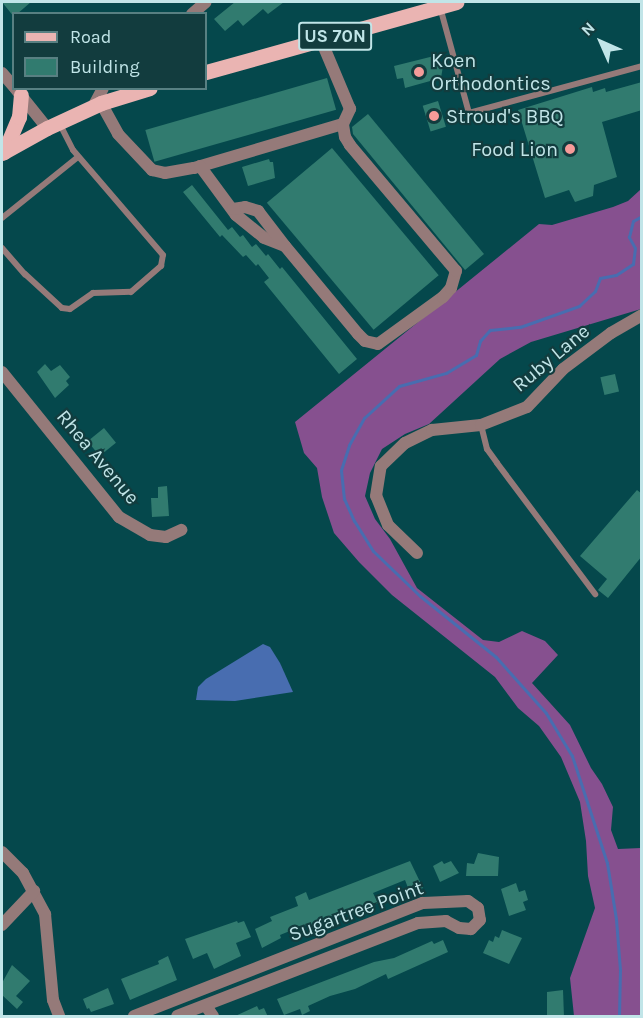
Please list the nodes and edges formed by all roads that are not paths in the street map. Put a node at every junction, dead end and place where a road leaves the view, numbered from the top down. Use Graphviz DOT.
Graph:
graph roads {
  1 [pos="206,2"];
  2 [pos="456,2"];
  3 [pos="440,6"];
  4 [pos="194,12"];
  5 [pos="321,40"];
  6 [pos="642,66"];
  7 [pos="207,72"];
  8 [pos="2,73"];
  9 [pos="12,85"];
  10 [pos="16,90"];
  11 [pos="142,90"];
  12 [pos="99,100"];
  13 [pos="343,124"];
  14 [pos="53,125"];
  15 [pos="3,152"];
  16 [pos="78,157"];
  17 [pos="200,166"];
  18 [pos="2,218"];
  19 [pos="2,248"];
  20 [pos="642,315"];
  21 [pos="2,372"];
  22 [pos="481,424"];
  23 [pos="181,530"];
  24 [pos="417,553"];
  25 [pos="595,594"];
  26 [pos="2,852"];
  27 [pos="34,891"];
  28 [pos="2,926"];
  29 [pos="209,1011"];
  30 [pos="59,1017"];
  31 [pos="134,1017"];
  32 [pos="177,1017"];
  1 -- 4 [label="street"];
  2 -- 3 [label="main road, US 70N"];
  3 -- 5 [label="main road, US 70N"];
  3 -- 6 [label="lane"];
  5 -- 7 [label="main road, US 70N"];
  5 -- 13 [label="street"];
  8 -- 9 [label="street"];
  10 -- 14 [label="street"];
  10 -- 15 [label="main road"];
  11 -- 12 [label="main road"];
  12 -- 14 [label="main road"];
  12 -- 17 [label="street"];
  13 -- 17 [label="street"];
  13 -- 17 [label="street"];
  14 -- 15 [label="main road"];
  14 -- 16 [label="lane"];
  16 -- 18 [label="lane"];
  16 -- 19 [label="lane"];
  20 -- 22 [label="street, Ruby Lane"];
  21 -- 23 [label="street, Rhea Avenue"];
  22 -- 24 [label="street, Ruby Lane"];
  22 -- 25 [label="lane"];
  26 -- 27 [label="street"];
  27 -- 28 [label="street"];
  27 -- 30 [label="street"];
  29 -- 31 [label="street, Sugartree Point"];
  29 -- 32 [label="street, Sugartree Point"];
}
